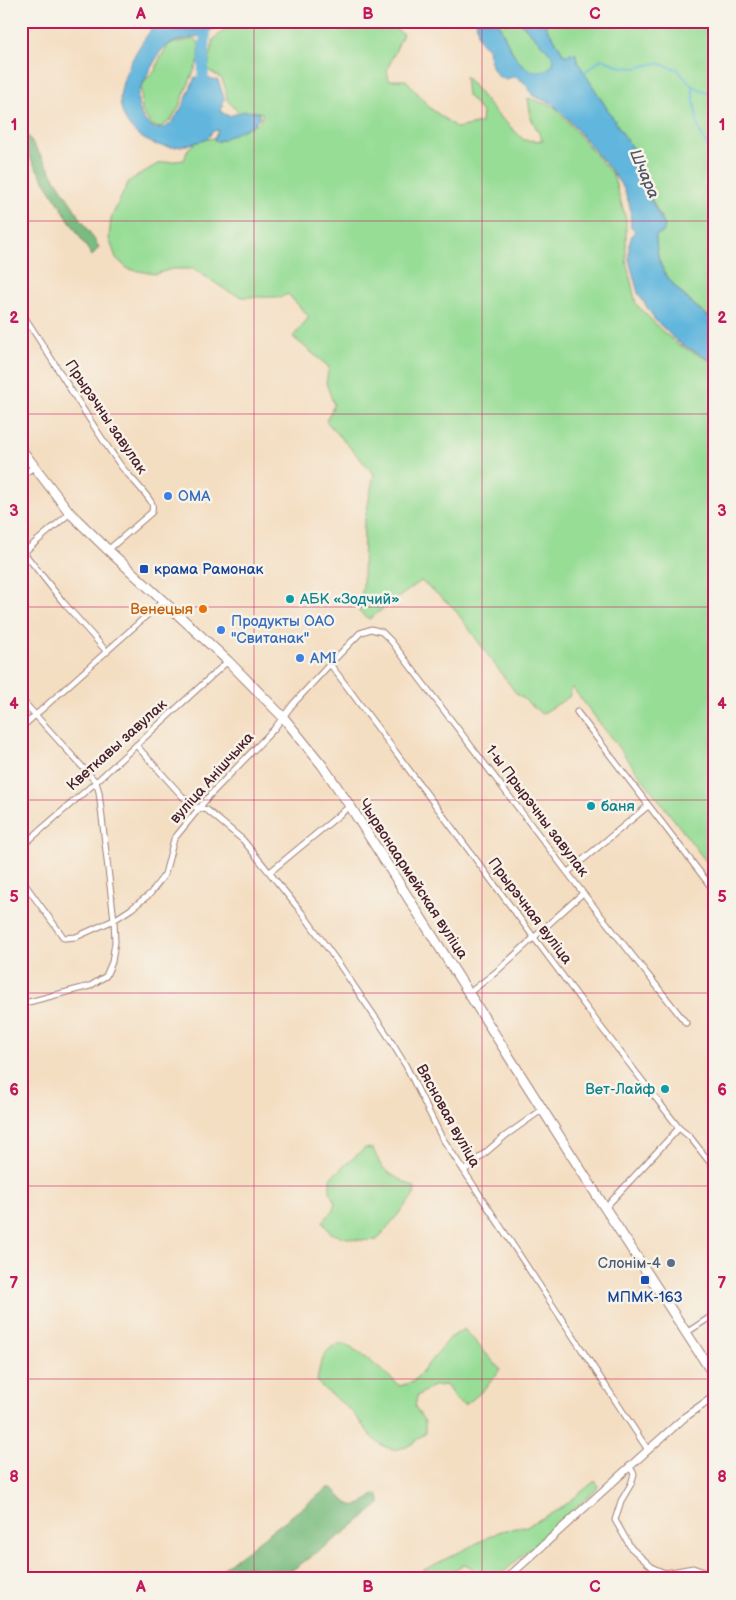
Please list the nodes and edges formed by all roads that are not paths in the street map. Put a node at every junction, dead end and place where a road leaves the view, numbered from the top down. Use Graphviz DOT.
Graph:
graph roads {
  1 [pos="21,312"];
  2 [pos="21,449"];
  3 [pos="34,467"];
  4 [pos="21,476"];
  5 [pos="70,513"];
  6 [pos="108,550"];
  7 [pos="22,552"];
  8 [pos="163,601"];
  9 [pos="360,633"];
  10 [pos="107,652"];
  11 [pos="228,660"];
  12 [pos="330,664"];
  13 [pos="21,699"];
  14 [pos="577,712"];
  15 [pos="36,715"];
  16 [pos="283,717"];
  17 [pos="21,728"];
  18 [pos="136,745"];
  19 [pos="96,782"];
  20 [pos="350,806"];
  21 [pos="648,806"];
  22 [pos="201,807"];
  23 [pos="21,847"];
  24 [pos="270,872"];
  25 [pos="568,872"];
  26 [pos="21,879"];
  27 [pos="715,892"];
  28 [pos="583,893"];
  29 [pos="114,920"];
  30 [pos="534,938"];
  31 [pos="469,993"];
  32 [pos="21,1004"];
  33 [pos="686,1023"];
  34 [pos="543,1109"];
  35 [pos="679,1128"];
  36 [pos="715,1169"];
  37 [pos="464,1171"];
  38 [pos="606,1208"];
  39 [pos="715,1314"];
  40 [pos="686,1333"];
  41 [pos="715,1377"];
  42 [pos="715,1396"];
  43 [pos="648,1450"];
  44 [pos="630,1467"];
  45 [pos="715,1576"];
  46 [pos="506,1579"];
  1 -- 6 [label="street, Прырэчны завулак"];
  2 -- 3 [label="highway, Чырвонаармейская вуліца"];
  3 -- 4 [label="street"];
  3 -- 5 [label="highway, Чырвонаармейская вуліца"];
  5 -- 6 [label="highway, Чырвонаармейская вуліца"];
  5 -- 7 [label="street"];
  6 -- 8 [label="highway, Чырвонаармейская вуліца"];
  7 -- 10 [label="street"];
  8 -- 10 [label="street"];
  8 -- 11 [label="highway, Чырвонаармейская вуліца"];
  9 -- 12 [label="street, вуліца Анішчыка"];
  9 -- 25 [label="street, 1-ы Прырэчны завулак"];
  10 -- 15 [label="street"];
  11 -- 16 [label="highway, Чырвонаармейская вуліца"];
  11 -- 18 [label="street, Кветкавы завулак"];
  12 -- 16 [label="street, вуліца Анішчыка"];
  12 -- 30 [label="street, Прырэчная вуліца"];
  13 -- 15 [label="street"];
  14 -- 21 [label="street"];
  15 -- 17 [label="street"];
  15 -- 19 [label="street"];
  16 -- 20 [label="highway, Чырвонаармейская вуліца"];
  16 -- 22 [label="street, вуліца Анішчыка"];
  18 -- 19 [label="street, Кветкавы завулак"];
  18 -- 22 [label="street, Вясновая вуліца"];
  19 -- 23 [label="street, Кветкавы завулак"];
  19 -- 29 [label="street"];
  20 -- 24 [label="street"];
  20 -- 31 [label="highway, Чырвонаармейская вуліца"];
  21 -- 25 [label="street"];
  21 -- 27 [label="street"];
  22 -- 24 [label="street, Вясновая вуліца"];
  22 -- 29 [label="street, вуліца Анішчыка"];
  24 -- 37 [label="street, Вясновая вуліца"];
  25 -- 28 [label="street, 1-ы Прырэчны завулак"];
  26 -- 29 [label="street, вуліца Анішчыка"];
  28 -- 30 [label="street"];
  28 -- 33 [label="street, 1-ы Прырэчны завулак"];
  29 -- 32 [label="street"];
  30 -- 31 [label="street"];
  30 -- 35 [label="street, Прырэчная вуліца"];
  31 -- 34 [label="highway, Чырвонаармейская вуліца"];
  34 -- 37 [label="street"];
  34 -- 38 [label="highway, Чырвонаармейская вуліца"];
  35 -- 36 [label="street, Прырэчная вуліца"];
  35 -- 38 [label="street"];
  37 -- 43 [label="street, Вясновая вуліца"];
  38 -- 40 [label="highway, Чырвонаармейская вуліца"];
  39 -- 40 [label="street"];
  40 -- 41 [label="highway, Чырвонаармейская вуліца"];
  42 -- 43 [label="street"];
  43 -- 44 [label="street"];
  44 -- 45 [label="street"];
  44 -- 46 [label="street"];
}
